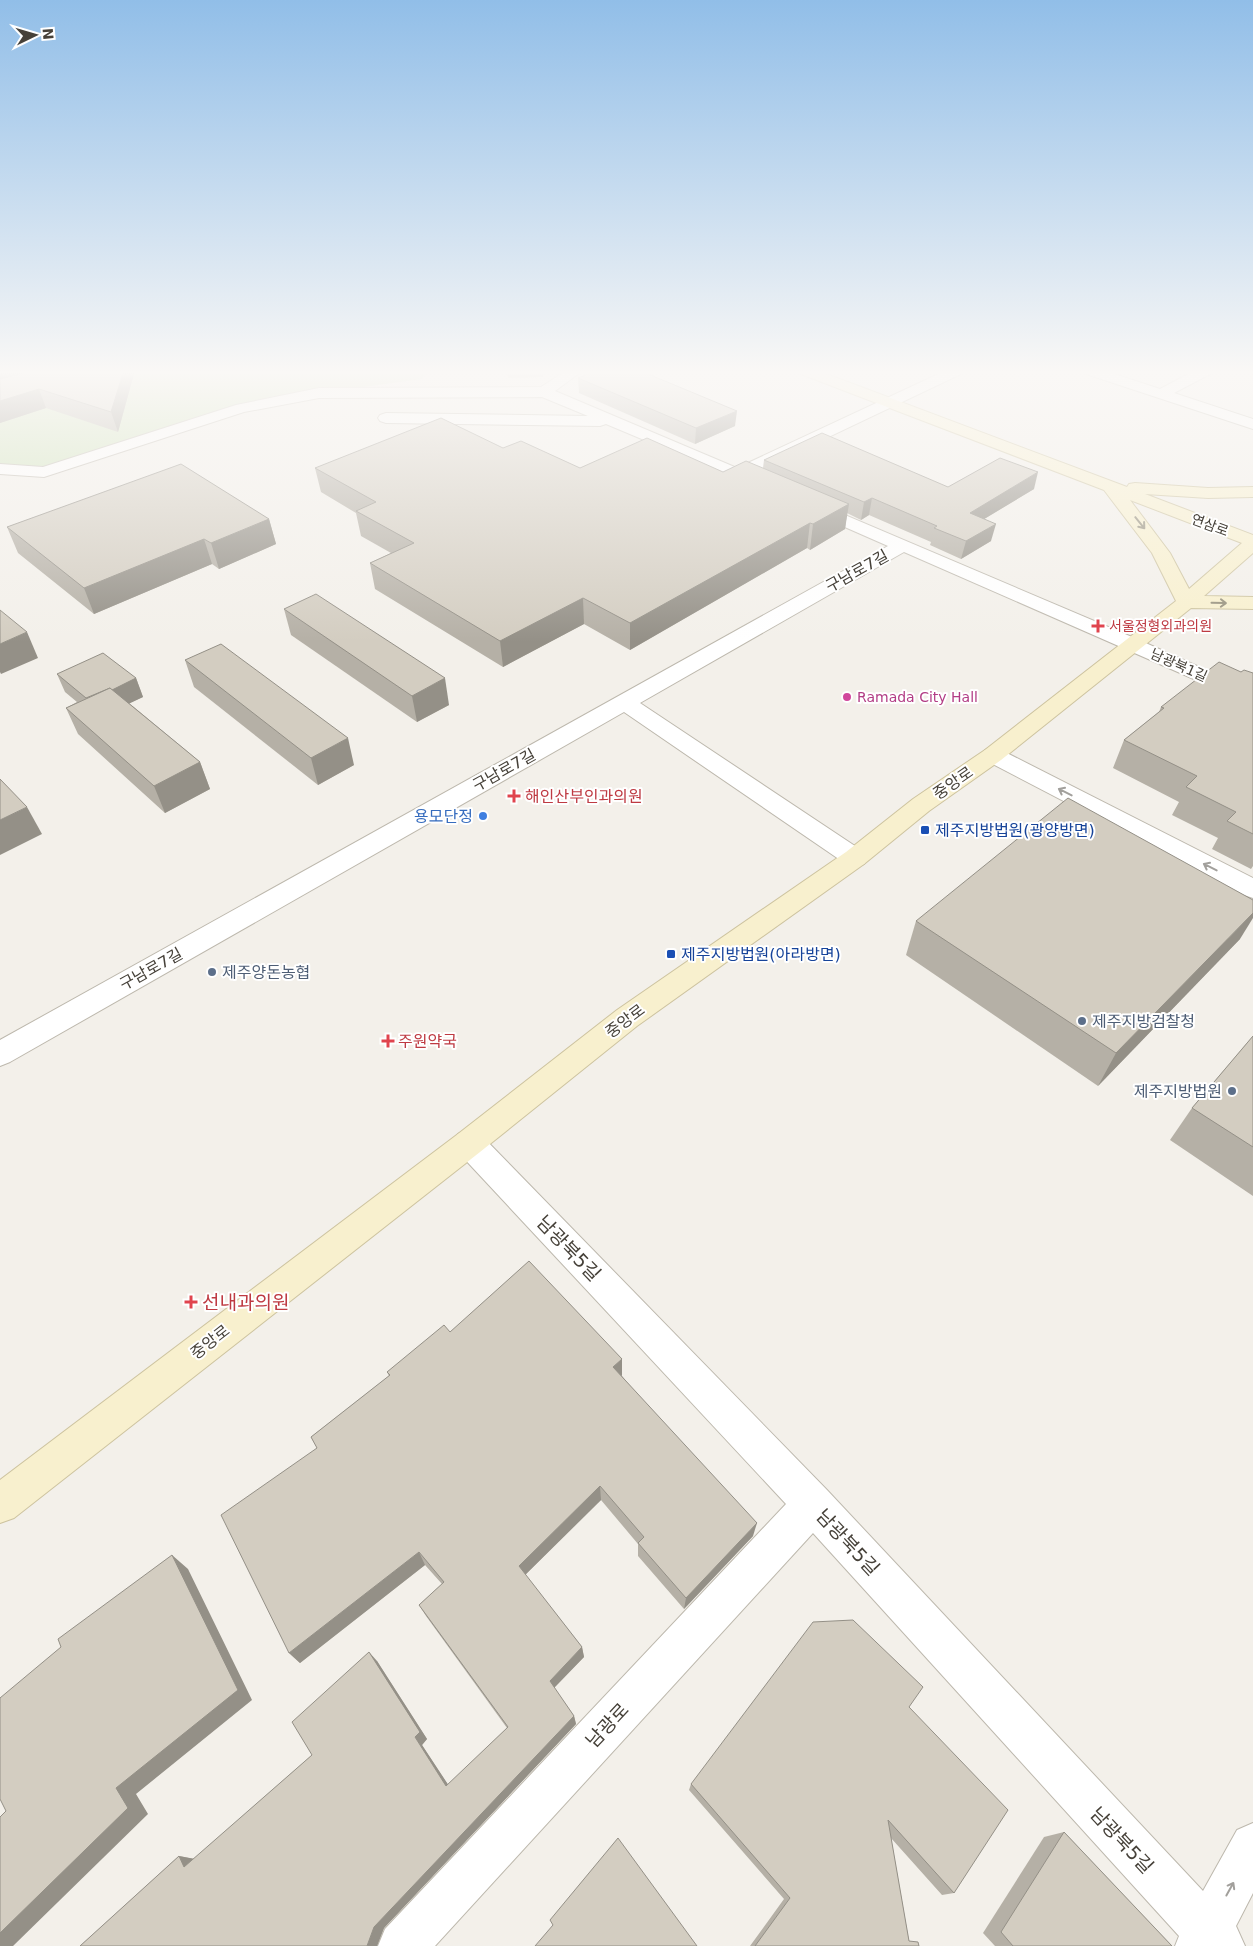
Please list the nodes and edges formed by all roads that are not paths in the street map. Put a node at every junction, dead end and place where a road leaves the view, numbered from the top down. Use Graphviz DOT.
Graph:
graph roads {
  1 [pos="78,461"];
  2 [pos="706,461"];
  3 [pos="765,461"];
  4 [pos="1042,461"];
  5 [pos="0,469"];
  6 [pos="737,474"];
  7 [pos="1108,486"];
  8 [pos="1253,492"];
  9 [pos="781,493"];
  10 [pos="798,500"];
  11 [pos="1253,542"];
  12 [pos="903,545"];
  13 [pos="1186,602"];
  14 [pos="1253,603"];
  15 [pos="1132,644"];
  16 [pos="1253,699"];
  17 [pos="624,702"];
  18 [pos="993,755"];
  19 [pos="855,858"];
  20 [pos="1253,889"];
  21 [pos="0,1054"];
  22 [pos="469,1143"];
  23 [pos="0,1504"];
  24 [pos="813,1504"];
  25 [pos="1253,1846"];
  26 [pos="1209,1941"];
  27 [pos="402,1946"];
  1 -- 5 [label="street"];
  2 -- 6 [label="street"];
  3 -- 6 [label="street"];
  4 -- 7 [label="main road, 연삼로"];
  6 -- 9 [label="street"];
  7 -- 8 [label="main road"];
  7 -- 11 [label="main road, 연삼로"];
  7 -- 13 [label="main road, one-way"];
  10 -- 12 [label="street, 구남로7길"];
  11 -- 13 [label="main road, 중앙로"];
  12 -- 15 [label="street, 구남로7길"];
  12 -- 17 [label="street, 구남로7길"];
  13 -- 14 [label="main road, one-way"];
  13 -- 15 [label="main road, 중앙로"];
  15 -- 16 [label="street, 남광북1길"];
  15 -- 18 [label="main road, 중앙로"];
  17 -- 19 [label="street"];
  17 -- 21 [label="street, 구남로7길"];
  18 -- 19 [label="main road, 중앙로"];
  20 -- 18 [label="street, one-way"];
  19 -- 22 [label="main road, 중앙로"];
  22 -- 23 [label="main road, 중앙로"];
  22 -- 24 [label="street, 남광북5길"];
  24 -- 26 [label="street, 남광북5길"];
  24 -- 27 [label="street, 남광로"];
  26 -- 25 [label="street, one-way"];
}
